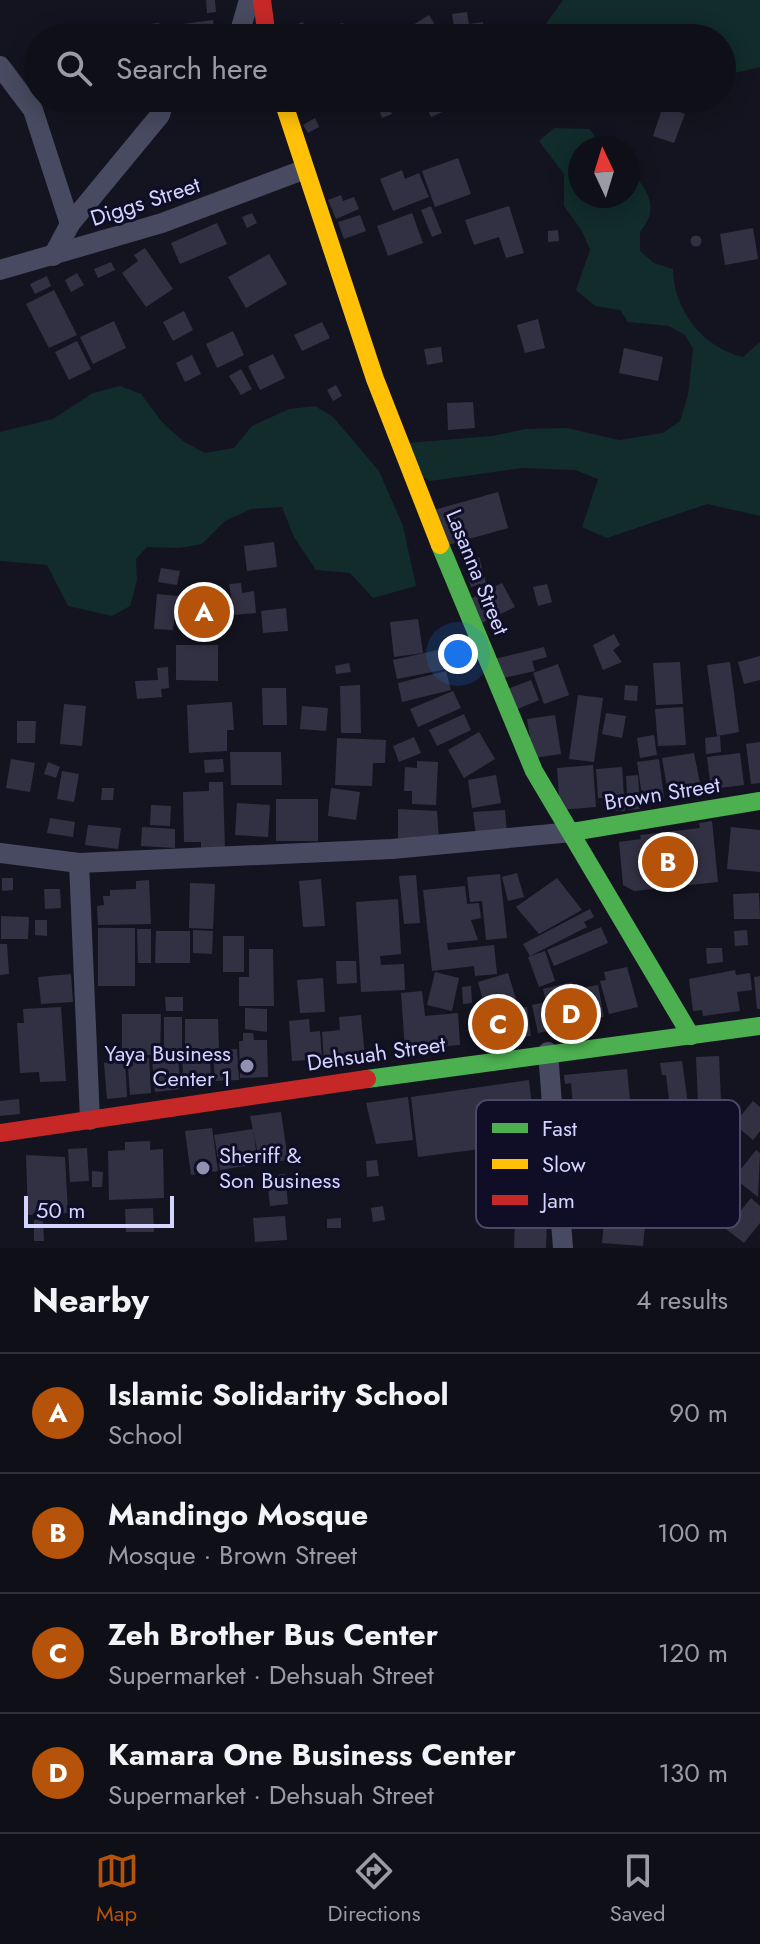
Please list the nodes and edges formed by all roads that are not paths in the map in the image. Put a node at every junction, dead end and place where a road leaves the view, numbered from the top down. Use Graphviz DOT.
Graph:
graph roads {
  1 [pos="249,0"];
  2 [pos="262,0"];
  3 [pos="242,24"];
  4 [pos="265,24"];
  5 [pos="0,66"];
  6 [pos="24,98"];
  7 [pos="34,112"];
  8 [pos="161,112"];
  9 [pos="286,112"];
  10 [pos="303,170"];
  11 [pos="70,224"];
  12 [pos="53,256"];
  13 [pos="0,270"];
  14 [pos="760,801"];
  15 [pos="572,832"];
  16 [pos="0,853"];
  17 [pos="79,863"];
  18 [pos="760,1026"];
  19 [pos="691,1036"];
  20 [pos="548,1052"];
  21 [pos="552,1100"];
  22 [pos="90,1120"];
  23 [pos="0,1133"];
  24 [pos="561,1228"];
  25 [pos="563,1248"];
  1 -- 3 [label="street"];
  2 -- 4 [label="street"];
  5 -- 6 [label="street"];
  7 -- 11 [label="street"];
  8 -- 11 [label="street"];
  9 -- 10 [label="street, Lasanna Street"];
  10 -- 12 [label="street, Diggs Street"];
  10 -- 15 [label="street, Lasanna Street"];
  11 -- 12 [label="street"];
  12 -- 13 [label="street, Diggs Street"];
  14 -- 15 [label="street, Brown Street"];
  15 -- 17 [label="street"];
  15 -- 19 [label="street, Lasanna Street"];
  16 -- 17 [label="street"];
  17 -- 22 [label="street"];
  18 -- 19 [label="street, Dehsuah Street"];
  19 -- 20 [label="street, Dehsuah Street"];
  20 -- 21 [label="street"];
  20 -- 22 [label="street, Dehsuah Street"];
  22 -- 23 [label="street, Dehsuah Street"];
  24 -- 25 [label="street"];
}
